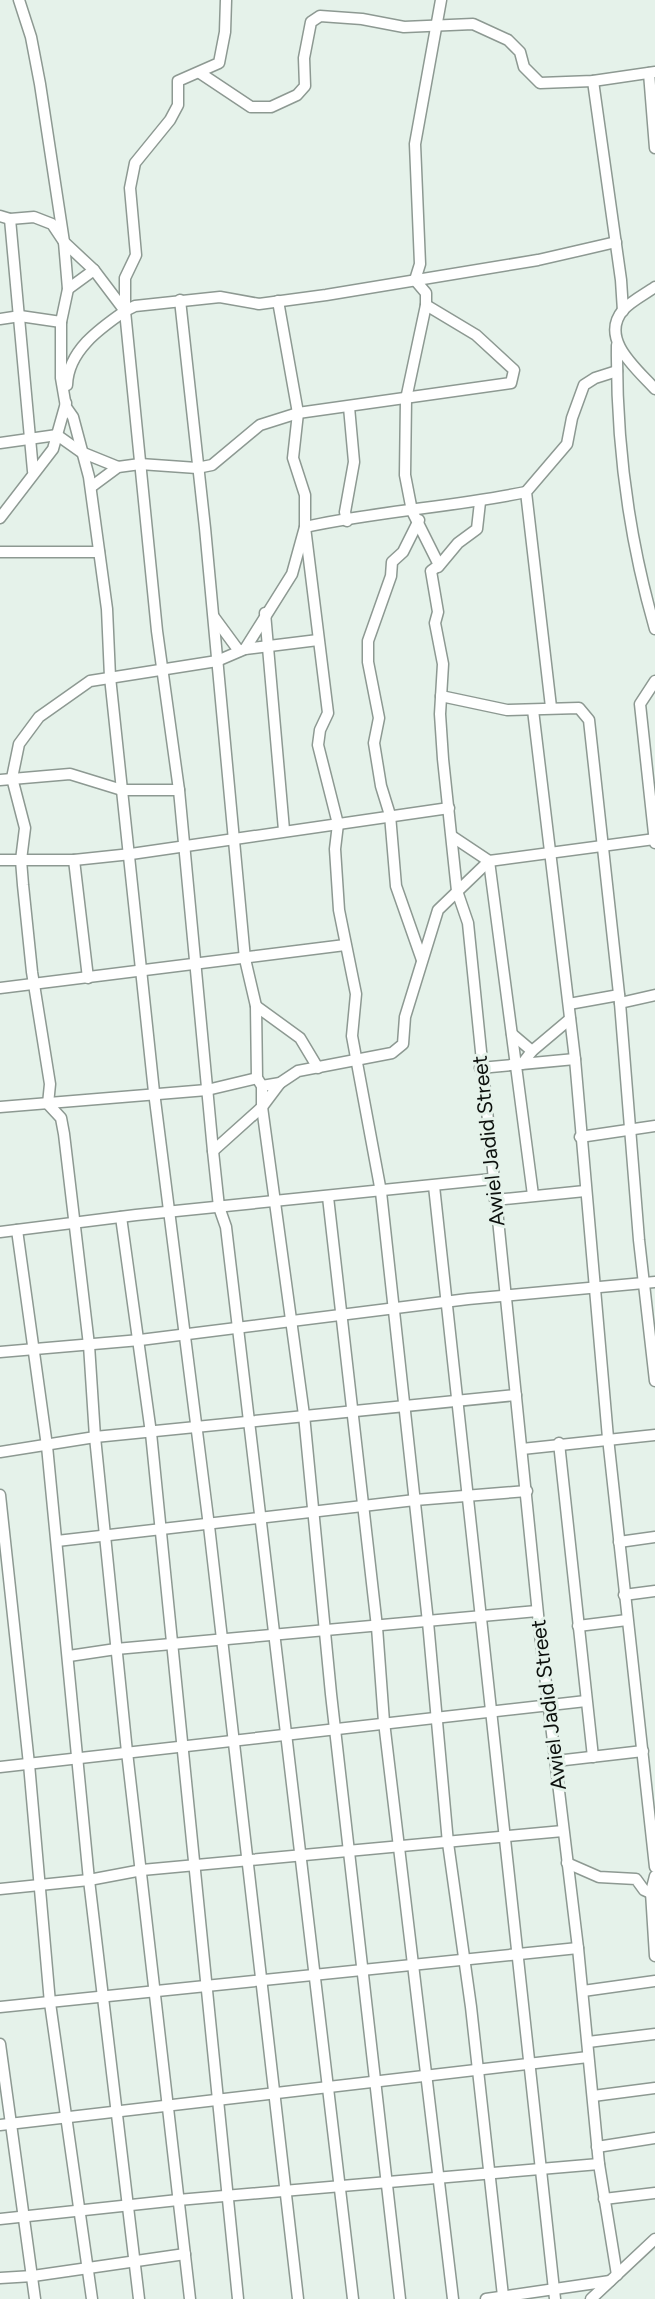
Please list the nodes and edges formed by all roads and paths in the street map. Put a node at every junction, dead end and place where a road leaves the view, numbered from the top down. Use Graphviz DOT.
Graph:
graph roads {
  1 [pos="19,0"];
  2 [pos="226,0"];
  3 [pos="441,0"];
  4 [pos="437,26"];
  5 [pos="201,73"];
  6 [pos="652,73"];
  7 [pos="593,81"];
  8 [pos="655,148"];
  9 [pos="5,218"];
  10 [pos="64,242"];
  11 [pos="616,242"];
  12 [pos="94,270"];
  13 [pos="415,280"];
  14 [pos="655,287"];
  15 [pos="68,289"];
  16 [pos="180,300"];
  17 [pos="278,301"];
  18 [pos="426,305"];
  19 [pos="124,311"];
  20 [pos="623,311"];
  21 [pos="20,316"];
  22 [pos="0,319"];
  23 [pos="61,322"];
  24 [pos="617,345"];
  25 [pos="617,371"];
  26 [pos="655,389"];
  27 [pos="406,399"];
  28 [pos="66,407"];
  29 [pos="349,407"];
  30 [pos="298,413"];
  31 [pos="57,435"];
  32 [pos="30,440"];
  33 [pos="0,443"];
  34 [pos="81,452"];
  35 [pos="140,464"];
  36 [pos="118,467"];
  37 [pos="197,468"];
  38 [pos="33,471"];
  39 [pos="91,487"];
  40 [pos="526,492"];
  41 [pos="480,502"];
  42 [pos="411,510"];
  43 [pos="0,519"];
  44 [pos="419,520"];
  45 [pos="347,521"];
  46 [pos="305,527"];
  47 [pos="0,552"];
  48 [pos="99,552"];
  49 [pos="438,567"];
  50 [pos="265,613"];
  51 [pos="214,617"];
  52 [pos="655,629"];
  53 [pos="318,639"];
  54 [pos="269,648"];
  55 [pos="242,650"];
  56 [pos="217,662"];
  57 [pos="162,668"];
  58 [pos="110,677"];
  59 [pos="655,681"];
  60 [pos="441,696"];
  61 [pos="551,707"];
  62 [pos="533,710"];
  63 [pos="12,778"];
  64 [pos="0,780"];
  65 [pos="179,789"];
  66 [pos="122,790"];
  67 [pos="449,808"];
  68 [pos="390,815"];
  69 [pos="338,824"];
  70 [pos="284,830"];
  71 [pos="453,836"];
  72 [pos="233,838"];
  73 [pos="655,840"];
  74 [pos="184,847"];
  75 [pos="603,847"];
  76 [pos="548,853"];
  77 [pos="131,855"];
  78 [pos="0,860"];
  79 [pos="21,860"];
  80 [pos="74,860"];
  81 [pos="489,861"];
  82 [pos="457,891"];
  83 [pos="345,945"];
  84 [pos="245,959"];
  85 [pos="422,960"];
  86 [pos="195,966"];
  87 [pos="142,972"];
  88 [pos="88,978"];
  89 [pos="35,986"];
  90 [pos="0,988"];
  91 [pos="655,995"];
  92 [pos="620,999"];
  93 [pos="569,1004"];
  94 [pos="256,1006"];
  95 [pos="570,1019"];
  96 [pos="512,1034"];
  97 [pos="532,1051"];
  98 [pos="575,1059"];
  99 [pos="355,1062"];
  100 [pos="519,1065"];
  101 [pos="318,1068"];
  102 [pos="480,1068"];
  103 [pos="259,1082"];
  104 [pos="280,1083"];
  105 [pos="207,1090"];
  106 [pos="154,1092"];
  107 [pos="48,1104"];
  108 [pos="0,1107"];
  109 [pos="262,1107"];
  110 [pos="655,1126"];
  111 [pos="631,1129"];
  112 [pos="580,1137"];
  113 [pos="213,1151"];
  114 [pos="492,1179"];
  115 [pos="434,1186"];
  116 [pos="585,1191"];
  117 [pos="381,1192"];
  118 [pos="533,1195"];
  119 [pos="328,1197"];
  120 [pos="495,1200"];
  121 [pos="275,1203"];
  122 [pos="219,1208"];
  123 [pos="170,1213"];
  124 [pos="121,1217"];
  125 [pos="74,1222"];
  126 [pos="17,1230"];
  127 [pos="0,1232"];
  128 [pos="650,1283"];
  129 [pos="593,1286"];
  130 [pos="504,1296"];
  131 [pos="447,1302"];
  132 [pos="393,1309"];
  133 [pos="342,1315"];
  134 [pos="292,1321"];
  135 [pos="239,1328"];
  136 [pos="184,1334"];
  137 [pos="140,1340"];
  138 [pos="89,1345"];
  139 [pos="35,1349"];
  140 [pos="0,1352"];
  141 [pos="655,1381"];
  142 [pos="516,1395"];
  143 [pos="457,1400"];
  144 [pos="404,1405"];
  145 [pos="353,1411"];
  146 [pos="304,1415"];
  147 [pos="249,1422"];
  148 [pos="197,1429"];
  149 [pos="151,1433"];
  150 [pos="655,1435"];
  151 [pos="95,1437"];
  152 [pos="608,1438"];
  153 [pos="559,1443"];
  154 [pos="47,1446"];
  155 [pos="522,1449"];
  156 [pos="0,1452"];
  157 [pos="527,1491"];
  158 [pos="0,1495"];
  159 [pos="467,1496"];
  160 [pos="415,1500"];
  161 [pos="363,1509"];
  162 [pos="313,1513"];
  163 [pos="259,1518"];
  164 [pos="209,1526"];
  165 [pos="160,1530"];
  166 [pos="104,1536"];
  167 [pos="655,1537"];
  168 [pos="57,1541"];
  169 [pos="619,1542"];
  170 [pos="655,1591"];
  171 [pos="624,1595"];
  172 [pos="537,1611"];
  173 [pos="480,1616"];
  174 [pos="627,1620"];
  175 [pos="428,1622"];
  176 [pos="578,1626"];
  177 [pos="377,1627"];
  178 [pos="325,1632"];
  179 [pos="273,1636"];
  180 [pos="221,1642"];
  181 [pos="171,1646"];
  182 [pos="116,1649"];
  183 [pos="69,1657"];
  184 [pos="586,1701"];
  185 [pos="548,1704"];
  186 [pos="490,1712"];
  187 [pos="436,1719"];
  188 [pos="384,1722"];
  189 [pos="334,1727"];
  190 [pos="655,1732"];
  191 [pos="642,1734"];
  192 [pos="286,1737"];
  193 [pos="234,1743"];
  194 [pos="181,1749"];
  195 [pos="643,1751"];
  196 [pos="127,1752"];
  197 [pos="80,1758"];
  198 [pos="593,1758"];
  199 [pos="556,1761"];
  200 [pos="29,1764"];
  201 [pos="0,1767"];
  202 [pos="563,1831"];
  203 [pos="506,1838"];
  204 [pos="448,1843"];
  205 [pos="400,1845"];
  206 [pos="350,1850"];
  207 [pos="301,1854"];
  208 [pos="248,1860"];
  209 [pos="567,1863"];
  210 [pos="194,1865"];
  211 [pos="655,1867"];
  212 [pos="142,1870"];
  213 [pos="655,1876"];
  214 [pos="89,1880"];
  215 [pos="38,1886"];
  216 [pos="0,1889"];
  217 [pos="653,1894"];
  218 [pos="578,1948"];
  219 [pos="519,1953"];
  220 [pos="655,1956"];
  221 [pos="465,1961"];
  222 [pos="413,1966"];
  223 [pos="361,1971"];
  224 [pos="313,1974"];
  225 [pos="261,1980"];
  226 [pos="655,1981"];
  227 [pos="209,1984"];
  228 [pos="155,1990"];
  229 [pos="583,1991"];
  230 [pos="103,1997"];
  231 [pos="50,2003"];
  232 [pos="0,2007"];
  233 [pos="655,2034"];
  234 [pos="588,2042"];
  235 [pos="0,2044"];
  236 [pos="588,2057"];
  237 [pos="530,2062"];
  238 [pos="477,2068"];
  239 [pos="424,2074"];
  240 [pos="375,2080"];
  241 [pos="326,2087"];
  242 [pos="655,2088"];
  243 [pos="275,2091"];
  244 [pos="593,2096"];
  245 [pos="220,2099"];
  246 [pos="169,2104"];
  247 [pos="116,2111"];
  248 [pos="65,2118"];
  249 [pos="6,2124"];
  250 [pos="655,2138"];
  251 [pos="597,2147"];
  252 [pos="599,2164"];
  253 [pos="542,2169"];
  254 [pos="489,2175"];
  255 [pos="437,2178"];
  256 [pos="386,2184"];
  257 [pos="337,2187"];
  258 [pos="286,2191"];
  259 [pos="655,2193"];
  260 [pos="230,2196"];
  261 [pos="604,2199"];
  262 [pos="178,2200"];
  263 [pos="127,2204"];
  264 [pos="77,2211"];
  265 [pos="26,2216"];
  266 [pos="0,2219"];
  267 [pos="653,2244"];
  268 [pos="185,2254"];
  269 [pos="135,2261"];
  270 [pos="86,2267"];
  271 [pos="33,2276"];
  272 [pos="0,2278"];
  273 [pos="614,2278"];
  274 [pos="554,2294"];
  275 [pos="494,2298"];
  276 [pos="35,2299"];
  277 [pos="92,2299"];
  278 [pos="139,2299"];
  279 [pos="190,2299"];
  280 [pos="238,2299"];
  281 [pos="298,2299"];
  282 [pos="353,2299"];
  283 [pos="400,2299"];
  284 [pos="453,2299"];
  285 [pos="591,2299"];
  1 -- 10 [label="street"];
  2 -- 5 [label="street"];
  3 -- 4 [label="street"];
  4 -- 5 [label="street"];
  4 -- 7 [label="street"];
  4 -- 13 [label="street"];
  5 -- 19 [label="street"];
  6 -- 7 [label="street"];
  6 -- 8 [label="street"];
  7 -- 11 [label="street"];
  9 -- 10 [label="street"];
  9 -- 21 [label="street"];
  10 -- 12 [label="street"];
  10 -- 15 [label="street"];
  11 -- 13 [label="street"];
  11 -- 20 [label="street"];
  12 -- 15 [label="street"];
  12 -- 19 [label="street"];
  13 -- 17 [label="street"];
  13 -- 18 [label="street"];
  14 -- 20 [label="street"];
  15 -- 23 [label="street"];
  16 -- 17 [label="street"];
  16 -- 19 [label="street"];
  16 -- 37 [label="street"];
  17 -- 30 [label="street"];
  18 -- 27 [label="street, Awiel Jadid Street"];
  18 -- 27 [label="street"];
  19 -- 28 [label="street"];
  19 -- 35 [label="street"];
  20 -- 24 [label="street"];
  21 -- 22 [label="street"];
  21 -- 23 [label="street"];
  21 -- 32 [label="street"];
  23 -- 28 [label="street"];
  24 -- 25 [label="street"];
  24 -- 26 [label="street"];
  25 -- 40 [label="street"];
  25 -- 52 [label="street"];
  27 -- 29 [label="street"];
  27 -- 42 [label="street, Awiel Jadid Street"];
  28 -- 31 [label="street"];
  28 -- 34 [label="street"];
  29 -- 30 [label="street"];
  29 -- 45 [label="street"];
  30 -- 37 [label="street"];
  30 -- 46 [label="street"];
  31 -- 32 [label="street"];
  31 -- 34 [label="street"];
  31 -- 38 [label="street"];
  32 -- 33 [label="street"];
  32 -- 38 [label="street"];
  34 -- 36 [label="street"];
  34 -- 39 [label="street"];
  35 -- 36 [label="street"];
  35 -- 37 [label="street"];
  35 -- 57 [label="street"];
  36 -- 39 [label="street"];
  37 -- 51 [label="street"];
  38 -- 43 [label="street"];
  39 -- 48 [label="street"];
  40 -- 41 [label="street"];
  40 -- 61 [label="street"];
  41 -- 42 [label="street"];
  41 -- 49 [label="street"];
  42 -- 44 [label="street, Awiel Jadid Street"];
  42 -- 45 [label="street"];
  44 -- 49 [label="street, Awiel Jadid Street"];
  44 -- 68 [label="street"];
  45 -- 46 [label="street"];
  46 -- 50 [label="street"];
  46 -- 53 [label="street"];
  47 -- 48 [label="street"];
  48 -- 58 [label="street"];
  49 -- 60 [label="street, Awiel Jadid Street"];
  50 -- 54 [label="street"];
  50 -- 55 [label="street"];
  51 -- 55 [label="street"];
  51 -- 56 [label="street"];
  53 -- 54 [label="street"];
  53 -- 69 [label="street"];
  54 -- 55 [label="street"];
  54 -- 70 [label="street"];
  55 -- 56 [label="street"];
  56 -- 57 [label="street"];
  56 -- 72 [label="street"];
  57 -- 58 [label="street"];
  57 -- 65 [label="street"];
  58 -- 63 [label="street"];
  58 -- 66 [label="street"];
  59 -- 73 [label="street"];
  60 -- 62 [label="street"];
  60 -- 67 [label="street, Awiel Jadid Street"];
  61 -- 62 [label="street"];
  61 -- 75 [label="street"];
  62 -- 76 [label="street"];
  63 -- 64 [label="street"];
  63 -- 66 [label="street"];
  63 -- 79 [label="street"];
  65 -- 66 [label="street"];
  65 -- 74 [label="street"];
  66 -- 77 [label="street"];
  67 -- 68 [label="street"];
  67 -- 71 [label="street, Awiel Jadid Street"];
  68 -- 69 [label="street"];
  68 -- 85 [label="street"];
  69 -- 70 [label="street"];
  69 -- 83 [label="street"];
  70 -- 72 [label="street"];
  71 -- 81 [label="street"];
  71 -- 82 [label="street, Awiel Jadid Street"];
  72 -- 74 [label="street"];
  72 -- 84 [label="street"];
  73 -- 75 [label="street"];
  74 -- 77 [label="street"];
  74 -- 86 [label="street"];
  75 -- 76 [label="street"];
  75 -- 92 [label="street"];
  76 -- 81 [label="street"];
  76 -- 93 [label="street"];
  77 -- 80 [label="street"];
  77 -- 87 [label="street"];
  78 -- 79 [label="street"];
  79 -- 80 [label="street"];
  79 -- 89 [label="street"];
  80 -- 88 [label="street"];
  81 -- 82 [label="street"];
  81 -- 96 [label="street"];
  82 -- 85 [label="street"];
  82 -- 102 [label="street, Awiel Jadid Street"];
  83 -- 84 [label="street"];
  83 -- 99 [label="street"];
  84 -- 86 [label="street"];
  84 -- 94 [label="street"];
  85 -- 99 [label="street"];
  86 -- 87 [label="street"];
  86 -- 105 [label="street"];
  87 -- 88 [label="street"];
  87 -- 106 [label="street"];
  88 -- 89 [label="street"];
  89 -- 90 [label="street"];
  89 -- 107 [label="street"];
  91 -- 92 [label="street"];
  92 -- 93 [label="street"];
  92 -- 111 [label="street"];
  93 -- 95 [label="street"];
  94 -- 101 [label="street"];
  94 -- 103 [label="street"];
  95 -- 97 [label="street"];
  95 -- 98 [label="street"];
  96 -- 97 [label="street"];
  96 -- 100 [label="street"];
  97 -- 100 [label="street"];
  98 -- 100 [label="street"];
  98 -- 112 [label="street"];
  99 -- 101 [label="street"];
  99 -- 117 [label="street"];
  100 -- 102 [label="street"];
  100 -- 118 [label="street"];
  101 -- 104 [label="street"];
  102 -- 114 [label="street, Awiel Jadid Street"];
  103 -- 104 [label="street"];
  103 -- 105 [label="street"];
  103 -- 109 [label="street"];
  104 -- 109 [label="street"];
  105 -- 106 [label="street"];
  105 -- 113 [label="street"];
  106 -- 107 [label="street"];
  106 -- 123 [label="street"];
  107 -- 108 [label="street"];
  107 -- 125 [label="street"];
  109 -- 113 [label="street"];
  109 -- 121 [label="street"];
  110 -- 111 [label="street"];
  111 -- 112 [label="street"];
  111 -- 128 [label="street"];
  112 -- 116 [label="street"];
  113 -- 122 [label="street"];
  114 -- 115 [label="street"];
  114 -- 120 [label="street, Awiel Jadid Street"];
  115 -- 117 [label="street"];
  115 -- 131 [label="street"];
  116 -- 118 [label="street"];
  116 -- 129 [label="street"];
  117 -- 119 [label="street"];
  117 -- 132 [label="street"];
  118 -- 120 [label="street"];
  119 -- 121 [label="street"];
  119 -- 133 [label="street"];
  120 -- 130 [label="street, Awiel Jadid Street"];
  121 -- 122 [label="street"];
  121 -- 134 [label="street"];
  122 -- 123 [label="street"];
  122 -- 135 [label="street"];
  123 -- 124 [label="street"];
  123 -- 136 [label="street"];
  124 -- 125 [label="street"];
  124 -- 137 [label="street"];
  125 -- 126 [label="street"];
  125 -- 138 [label="street"];
  126 -- 127 [label="street"];
  126 -- 139 [label="street"];
  128 -- 129 [label="street"];
  128 -- 141 [label="street"];
  129 -- 130 [label="street"];
  129 -- 152 [label="street"];
  130 -- 131 [label="street"];
  130 -- 142 [label="street, Awiel Jadid Street"];
  131 -- 132 [label="street"];
  131 -- 143 [label="street"];
  132 -- 133 [label="street"];
  132 -- 144 [label="street"];
  133 -- 134 [label="street"];
  133 -- 145 [label="street"];
  134 -- 135 [label="street"];
  134 -- 146 [label="street"];
  135 -- 136 [label="street"];
  135 -- 147 [label="street"];
  136 -- 137 [label="street"];
  136 -- 148 [label="street"];
  137 -- 138 [label="street"];
  137 -- 149 [label="street"];
  138 -- 139 [label="street"];
  138 -- 151 [label="street"];
  139 -- 140 [label="street"];
  139 -- 154 [label="street"];
  142 -- 143 [label="street"];
  142 -- 155 [label="street, Awiel Jadid Street"];
  143 -- 144 [label="street"];
  143 -- 159 [label="street"];
  144 -- 145 [label="street"];
  144 -- 160 [label="street"];
  145 -- 146 [label="street"];
  145 -- 161 [label="street"];
  146 -- 147 [label="street"];
  146 -- 162 [label="street"];
  147 -- 148 [label="street"];
  147 -- 163 [label="street"];
  148 -- 149 [label="street"];
  148 -- 164 [label="street"];
  149 -- 151 [label="street"];
  149 -- 165 [label="street"];
  150 -- 152 [label="street"];
  151 -- 154 [label="street"];
  151 -- 166 [label="street"];
  152 -- 153 [label="street"];
  152 -- 169 [label="street"];
  153 -- 155 [label="street"];
  153 -- 176 [label="street"];
  154 -- 156 [label="street"];
  154 -- 168 [label="street"];
  155 -- 157 [label="street, Awiel Jadid Street"];
  157 -- 159 [label="street"];
  157 -- 172 [label="street, Awiel Jadid Street"];
  158 -- 200 [label="street"];
  159 -- 160 [label="street"];
  159 -- 173 [label="street"];
  160 -- 161 [label="street"];
  160 -- 175 [label="street"];
  161 -- 162 [label="street"];
  161 -- 177 [label="street"];
  162 -- 163 [label="street"];
  162 -- 178 [label="street"];
  163 -- 164 [label="street"];
  163 -- 179 [label="street"];
  164 -- 165 [label="street"];
  164 -- 180 [label="street"];
  165 -- 166 [label="street"];
  165 -- 181 [label="street"];
  166 -- 168 [label="street"];
  166 -- 182 [label="street"];
  167 -- 169 [label="street"];
  168 -- 183 [label="street"];
  169 -- 171 [label="street"];
  170 -- 171 [label="street"];
  171 -- 174 [label="street"];
  172 -- 173 [label="street"];
  172 -- 185 [label="street, Awiel Jadid Street"];
  173 -- 175 [label="street"];
  173 -- 186 [label="street"];
  174 -- 176 [label="street"];
  174 -- 191 [label="street"];
  175 -- 177 [label="street"];
  175 -- 187 [label="street"];
  176 -- 184 [label="street"];
  177 -- 178 [label="street"];
  177 -- 188 [label="street"];
  178 -- 179 [label="street"];
  178 -- 189 [label="street"];
  179 -- 180 [label="street"];
  179 -- 192 [label="street"];
  180 -- 181 [label="street"];
  180 -- 193 [label="street"];
  181 -- 182 [label="street"];
  181 -- 194 [label="street"];
  182 -- 183 [label="street"];
  182 -- 196 [label="street"];
  183 -- 197 [label="street"];
  184 -- 185 [label="street"];
  184 -- 198 [label="street"];
  185 -- 186 [label="street"];
  185 -- 199 [label="street, Awiel Jadid Street"];
  186 -- 187 [label="street"];
  186 -- 203 [label="street"];
  187 -- 188 [label="street"];
  187 -- 204 [label="street"];
  188 -- 189 [label="street"];
  188 -- 205 [label="street"];
  189 -- 192 [label="street"];
  189 -- 206 [label="street"];
  190 -- 191 [label="street"];
  191 -- 195 [label="street"];
  192 -- 193 [label="street"];
  192 -- 207 [label="street"];
  193 -- 194 [label="street"];
  193 -- 208 [label="street"];
  194 -- 196 [label="street"];
  194 -- 210 [label="street"];
  195 -- 198 [label="street"];
  195 -- 211 [label="street"];
  196 -- 197 [label="street"];
  196 -- 212 [label="street"];
  197 -- 200 [label="street"];
  197 -- 214 [label="street"];
  198 -- 199 [label="street"];
  199 -- 202 [label="street, Awiel Jadid Street"];
  200 -- 201 [label="street"];
  200 -- 215 [label="street"];
  202 -- 203 [label="street"];
  202 -- 209 [label="street, Awiel Jadid Street"];
  203 -- 204 [label="street"];
  203 -- 219 [label="street"];
  204 -- 205 [label="street"];
  204 -- 221 [label="street"];
  205 -- 206 [label="street"];
  205 -- 222 [label="street"];
  206 -- 207 [label="street"];
  206 -- 223 [label="street"];
  207 -- 208 [label="street"];
  207 -- 224 [label="street"];
  208 -- 210 [label="street"];
  208 -- 225 [label="street"];
  209 -- 217 [label="street"];
  209 -- 218 [label="street, Awiel Jadid Street"];
  210 -- 212 [label="street"];
  210 -- 227 [label="street"];
  212 -- 214 [label="street"];
  212 -- 228 [label="street"];
  213 -- 217 [label="street"];
  214 -- 215 [label="street"];
  214 -- 230 [label="street"];
  215 -- 216 [label="street"];
  215 -- 231 [label="street"];
  217 -- 220 [label="street"];
  218 -- 219 [label="street"];
  218 -- 229 [label="street, Awiel Jadid Street"];
  219 -- 221 [label="street"];
  219 -- 237 [label="street"];
  221 -- 222 [label="street"];
  221 -- 238 [label="street"];
  222 -- 223 [label="street"];
  222 -- 239 [label="street"];
  223 -- 224 [label="street"];
  223 -- 240 [label="street"];
  224 -- 225 [label="street"];
  224 -- 241 [label="street"];
  225 -- 227 [label="street"];
  225 -- 243 [label="street"];
  226 -- 229 [label="street"];
  227 -- 228 [label="street"];
  227 -- 245 [label="street"];
  228 -- 230 [label="street"];
  228 -- 246 [label="street"];
  229 -- 234 [label="street, Awiel Jadid Street"];
  230 -- 231 [label="street"];
  230 -- 247 [label="street"];
  231 -- 232 [label="street"];
  231 -- 248 [label="street"];
  233 -- 234 [label="street"];
  234 -- 236 [label="street, Awiel Jadid Street"];
  235 -- 249 [label="street"];
  236 -- 237 [label="street"];
  236 -- 244 [label="street, Awiel Jadid Street"];
  237 -- 238 [label="street"];
  237 -- 253 [label="street"];
  238 -- 239 [label="street"];
  238 -- 254 [label="street"];
  239 -- 240 [label="street"];
  239 -- 255 [label="street"];
  240 -- 241 [label="street"];
  240 -- 256 [label="street"];
  241 -- 243 [label="street"];
  241 -- 257 [label="street"];
  242 -- 244 [label="street"];
  243 -- 245 [label="street"];
  243 -- 258 [label="street"];
  244 -- 251 [label="street, Awiel Jadid Street"];
  245 -- 246 [label="street"];
  245 -- 260 [label="street"];
  246 -- 247 [label="street"];
  246 -- 262 [label="street"];
  247 -- 248 [label="street"];
  247 -- 263 [label="street"];
  248 -- 249 [label="street"];
  248 -- 264 [label="street"];
  249 -- 265 [label="street"];
  250 -- 251 [label="street"];
  251 -- 252 [label="street, Awiel Jadid Street"];
  252 -- 253 [label="street"];
  252 -- 261 [label="street, Awiel Jadid Street"];
  253 -- 254 [label="street"];
  253 -- 274 [label="street"];
  254 -- 255 [label="street"];
  254 -- 275 [label="street"];
  255 -- 256 [label="street"];
  255 -- 284 [label="street"];
  256 -- 257 [label="street"];
  256 -- 283 [label="street"];
  257 -- 258 [label="street"];
  257 -- 282 [label="street"];
  258 -- 260 [label="street"];
  258 -- 281 [label="street"];
  259 -- 261 [label="street"];
  260 -- 262 [label="street"];
  260 -- 280 [label="street"];
  261 -- 273 [label="street, Awiel Jadid Street"];
  262 -- 263 [label="street"];
  262 -- 268 [label="street"];
  263 -- 264 [label="street"];
  263 -- 269 [label="street"];
  264 -- 265 [label="street"];
  264 -- 270 [label="street"];
  265 -- 266 [label="street"];
  265 -- 271 [label="street"];
  267 -- 273 [label="street"];
  268 -- 269 [label="street"];
  268 -- 279 [label="street"];
  269 -- 270 [label="street"];
  269 -- 278 [label="street"];
  270 -- 271 [label="street"];
  270 -- 277 [label="street"];
  271 -- 272 [label="street"];
  271 -- 276 [label="street"];
  273 -- 274 [label="street"];
  273 -- 285 [label="street"];
  274 -- 275 [label="street"];
}
